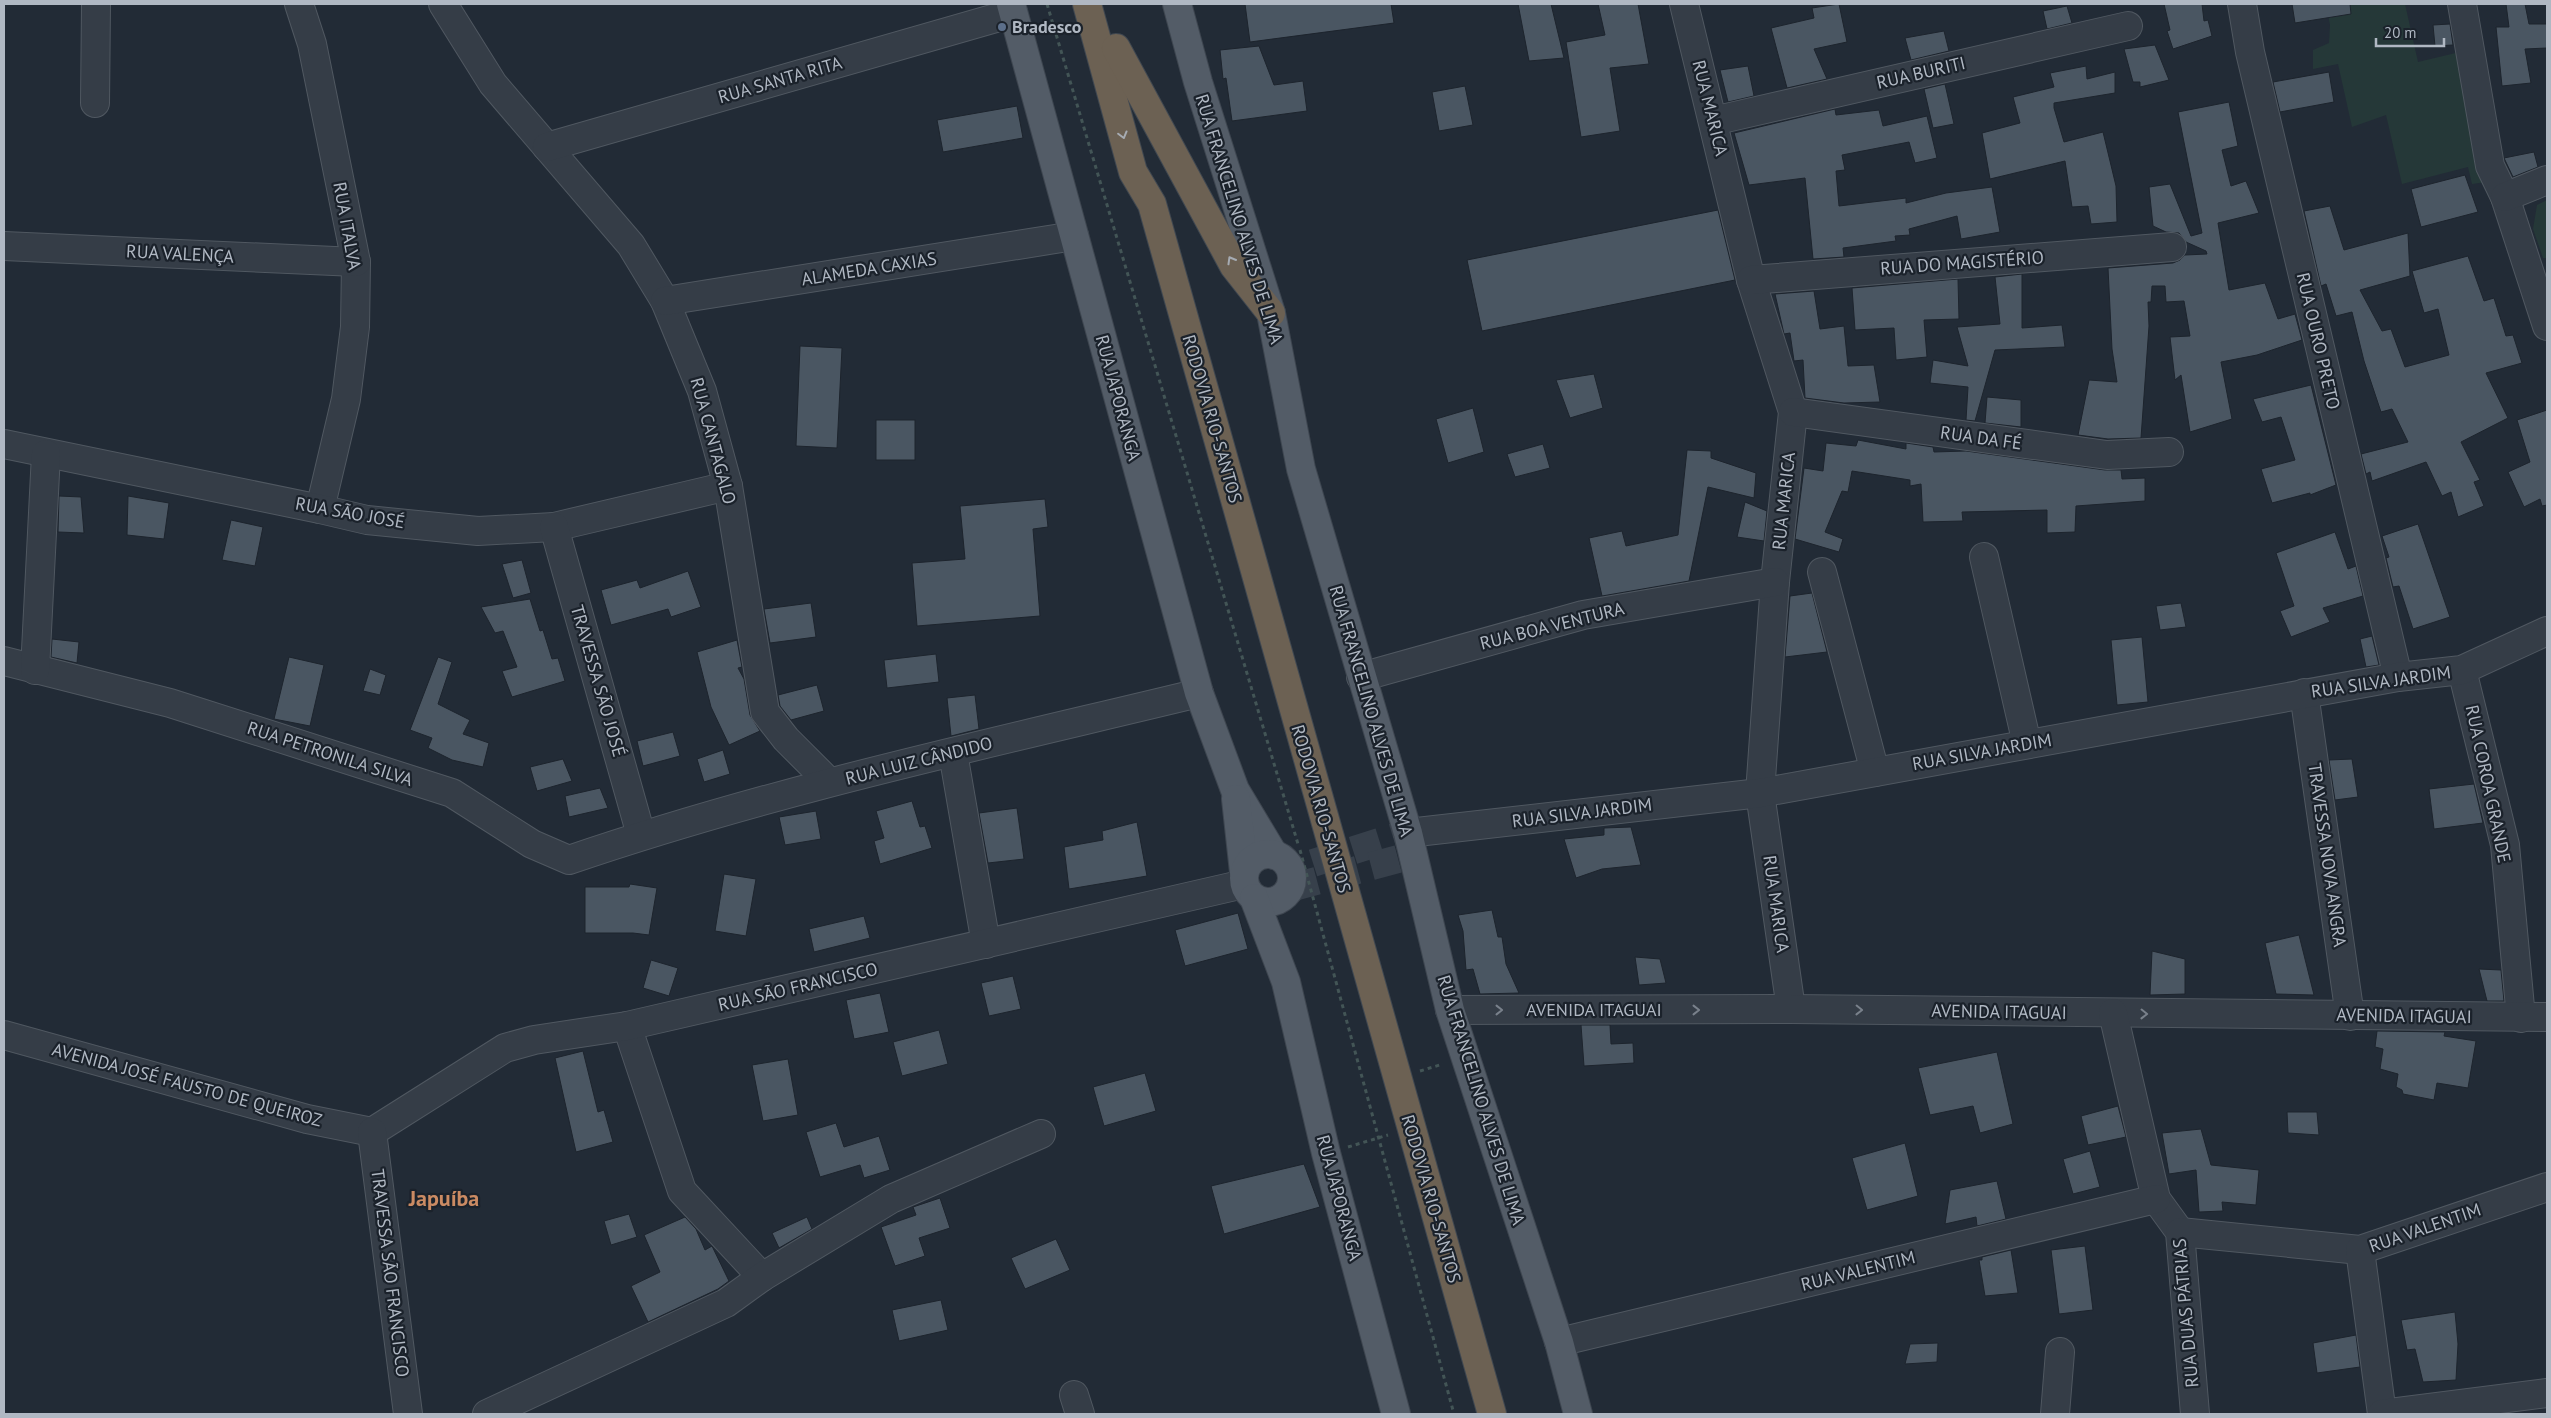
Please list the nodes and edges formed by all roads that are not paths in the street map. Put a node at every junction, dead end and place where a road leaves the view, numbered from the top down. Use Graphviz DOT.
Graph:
graph roads {
  1 [pos="96,4"];
  2 [pos="299,4"];
  3 [pos="443,4"];
  4 [pos="1087,4"];
  5 [pos="1102,4"];
  6 [pos="1177,4"];
  7 [pos="1684,4"];
  8 [pos="2242,4"];
  9 [pos="2462,4"];
  10 [pos="1012,8"];
  11 [pos="2128,26"];
  12 [pos="1116,48"];
  13 [pos="95,103"];
  14 [pos="1713,121"];
  15 [pos="547,147"];
  16 [pos="2547,180"];
  17 [pos="2505,197"];
  18 [pos="1152,204"];
  19 [pos="1074,236"];
  20 [pos="4,246"];
  21 [pos="2172,247"];
  22 [pos="356,262"];
  23 [pos="1751,280"];
  24 [pos="665,301"];
  25 [pos="1271,313"];
  26 [pos="2547,326"];
  27 [pos="1793,412"];
  28 [pos="4,444"];
  29 [pos="2169,452"];
  30 [pos="46,454"];
  31 [pos="728,486"];
  32 [pos="320,508"];
  33 [pos="554,526"];
  34 [pos="1984,557"];
  35 [pos="1822,572"];
  36 [pos="1775,582"];
  37 [pos="2547,631"];
  38 [pos="4,662"];
  39 [pos="35,670"];
  40 [pos="2462,670"];
  41 [pos="1361,677"];
  42 [pos="2398,677"];
  43 [pos="1199,693"];
  44 [pos="2304,693"];
  45 [pos="2027,744"];
  46 [pos="953,752"];
  47 [pos="1875,772"];
  48 [pos="829,782"];
  49 [pos="1235,790"];
  50 [pos="1760,793"];
  51 [pos="1408,833"];
  52 [pos="641,836"];
  53 [pos="1274,855"];
  54 [pos="1247,885"];
  55 [pos="1280,899"];
  56 [pos="986,944"];
  57 [pos="1286,982"];
  58 [pos="1791,1009"];
  59 [pos="1450,1010"];
  60 [pos="2113,1014"];
  61 [pos="2350,1016"];
  62 [pos="2534,1017"];
  63 [pos="627,1026"];
  64 [pos="4,1035"];
  65 [pos="372,1132"];
  66 [pos="1042,1134"];
  67 [pos="2547,1187"];
  68 [pos="2156,1199"];
  69 [pos="2180,1232"];
  70 [pos="2360,1250"];
  71 [pos="762,1277"];
  72 [pos="1559,1342"];
  73 [pos="2060,1352"];
  74 [pos="2547,1393"];
  75 [pos="408,1414"];
  76 [pos="487,1414"];
  77 [pos="1396,1414"];
  78 [pos="1492,1414"];
  79 [pos="1578,1414"];
  80 [pos="2055,1414"];
  81 [pos="2195,1414"];
  82 [pos="2382,1414"];
  1 -- 13 [label="street"];
  2 -- 22 [label="street, RUA ITALVA"];
  3 -- 15 [label="street, RUA CANTAGALO"];
  4 -- 18 [label="highway, RODOVIA RIO-SANTOS, one-way"];
  5 -- 12 [label="highway, RODOVIA RIO-SANTOS"];
  6 -- 25 [label="main road, RUA FRANCELINO ALVES DE LIMA"];
  7 -- 14 [label="street, RUA MARICA"];
  8 -- 42 [label="street, RUA OURO PRETO"];
  9 -- 17 [label="street"];
  10 -- 15 [label="street, RUA SANTA RITA"];
  10 -- 19 [label="main road, RUA JAPORANGA"];
  11 -- 14 [label="street, RUA BURITI"];
  12 -- 18 [label="highway, RODOVIA RIO-SANTOS"];
  25 -- 12 [label="highway, one-way"];
  14 -- 23 [label="street, RUA MARICA"];
  15 -- 24 [label="street, RUA CANTAGALO"];
  16 -- 17 [label="street"];
  17 -- 26 [label="street"];
  18 -- 78 [label="highway, RODOVIA RIO-SANTOS"];
  19 -- 24 [label="street, ALAMEDA CAXIAS"];
  19 -- 43 [label="main road, RUA JAPORANGA"];
  20 -- 22 [label="street, RUA VALENÇA"];
  21 -- 23 [label="street, RUA DO MAGISTÉRIO"];
  22 -- 32 [label="street, RUA ITALVA"];
  23 -- 27 [label="street, RUA MARICA"];
  24 -- 31 [label="street, RUA CANTAGALO"];
  25 -- 41 [label="main road, RUA FRANCELINO ALVES DE LIMA"];
  27 -- 29 [label="street, RUA DA FÉ"];
  27 -- 36 [label="street, RUA MARICA"];
  28 -- 30 [label="street, RUA SÃO JOSÉ"];
  30 -- 32 [label="street, RUA SÃO JOSÉ"];
  30 -- 39 [label="street"];
  31 -- 33 [label="street, RUA SÃO JOSÉ"];
  31 -- 48 [label="street, RUA CANTAGALO"];
  32 -- 33 [label="street, RUA SÃO JOSÉ"];
  33 -- 52 [label="street, TRAVESSA SÃO JOSÉ"];
  34 -- 45 [label="street"];
  35 -- 47 [label="street"];
  36 -- 41 [label="street, RUA BOA VENTURA"];
  36 -- 50 [label="street, RUA MARICA"];
  37 -- 40 [label="street, RUA SILVA JARDIM"];
  38 -- 39 [label="street, RUA PETRONILA SILVA"];
  39 -- 52 [label="street, RUA PETRONILA SILVA"];
  40 -- 42 [label="street, RUA SILVA JARDIM"];
  40 -- 62 [label="street, RUA COROA GRANDE"];
  41 -- 51 [label="main road, RUA FRANCELINO ALVES DE LIMA"];
  42 -- 44 [label="street, RUA SILVA JARDIM"];
  43 -- 46 [label="street, RUA LUIZ CÂNDIDO"];
  43 -- 49 [label="main road, RUA JAPORANGA"];
  44 -- 45 [label="street, RUA SILVA JARDIM"];
  44 -- 61 [label="street, TRAVESSA NOVA ANGRA"];
  45 -- 47 [label="street, RUA SILVA JARDIM"];
  46 -- 48 [label="street, RUA LUIZ CÂNDIDO"];
  46 -- 56 [label="street"];
  47 -- 50 [label="street, RUA SILVA JARDIM"];
  48 -- 52 [label="street, RUA LUIZ CÂNDIDO"];
  49 -- 53 [label="main road, RUA JAPORANGA"];
  49 -- 54 [label="main road, RUA JAPORANGA"];
  50 -- 51 [label="street, RUA SILVA JARDIM"];
  50 -- 58 [label="street, RUA MARICA"];
  51 -- 59 [label="main road, RUA FRANCELINO ALVES DE LIMA"];
  53 -- 54 [label="main road"];
  53 -- 55 [label="main road"];
  54 -- 55 [label="main road"];
  54 -- 56 [label="street, RUA SÃO FRANCISCO"];
  54 -- 57 [label="main road, RUA JAPORANGA"];
  55 -- 57 [label="main road, RUA JAPORANGA"];
  56 -- 63 [label="street, RUA SÃO FRANCISCO"];
  57 -- 77 [label="main road, RUA JAPORANGA"];
  59 -- 58 [label="street, AVENIDA ITAGUAI, one-way"];
  58 -- 60 [label="street, AVENIDA ITAGUAI, one-way"];
  59 -- 72 [label="main road, RUA FRANCELINO ALVES DE LIMA"];
  60 -- 61 [label="street, AVENIDA ITAGUAI, one-way"];
  60 -- 68 [label="street, RUA DUAS PÁTRIAS"];
  61 -- 62 [label="street, AVENIDA ITAGUAI"];
  63 -- 65 [label="street, RUA SÃO FRANCISCO"];
  63 -- 71 [label="street"];
  64 -- 65 [label="street, AVENIDA JOSÉ FAUSTO DE QUEIROZ"];
  65 -- 75 [label="street, TRAVESSA SÃO FRANCISCO"];
  66 -- 71 [label="street"];
  67 -- 70 [label="street, RUA VALENTIM"];
  68 -- 69 [label="street, RUA DUAS PÁTRIAS"];
  68 -- 72 [label="street, RUA VALENTIM"];
  69 -- 70 [label="street, RUA VALENTIM"];
  69 -- 81 [label="street, RUA DUAS PÁTRIAS"];
  70 -- 82 [label="street"];
  71 -- 76 [label="street"];
  72 -- 79 [label="main road, RUA FRANCELINO ALVES DE LIMA"];
  73 -- 80 [label="street"];
  74 -- 82 [label="street"];
}
